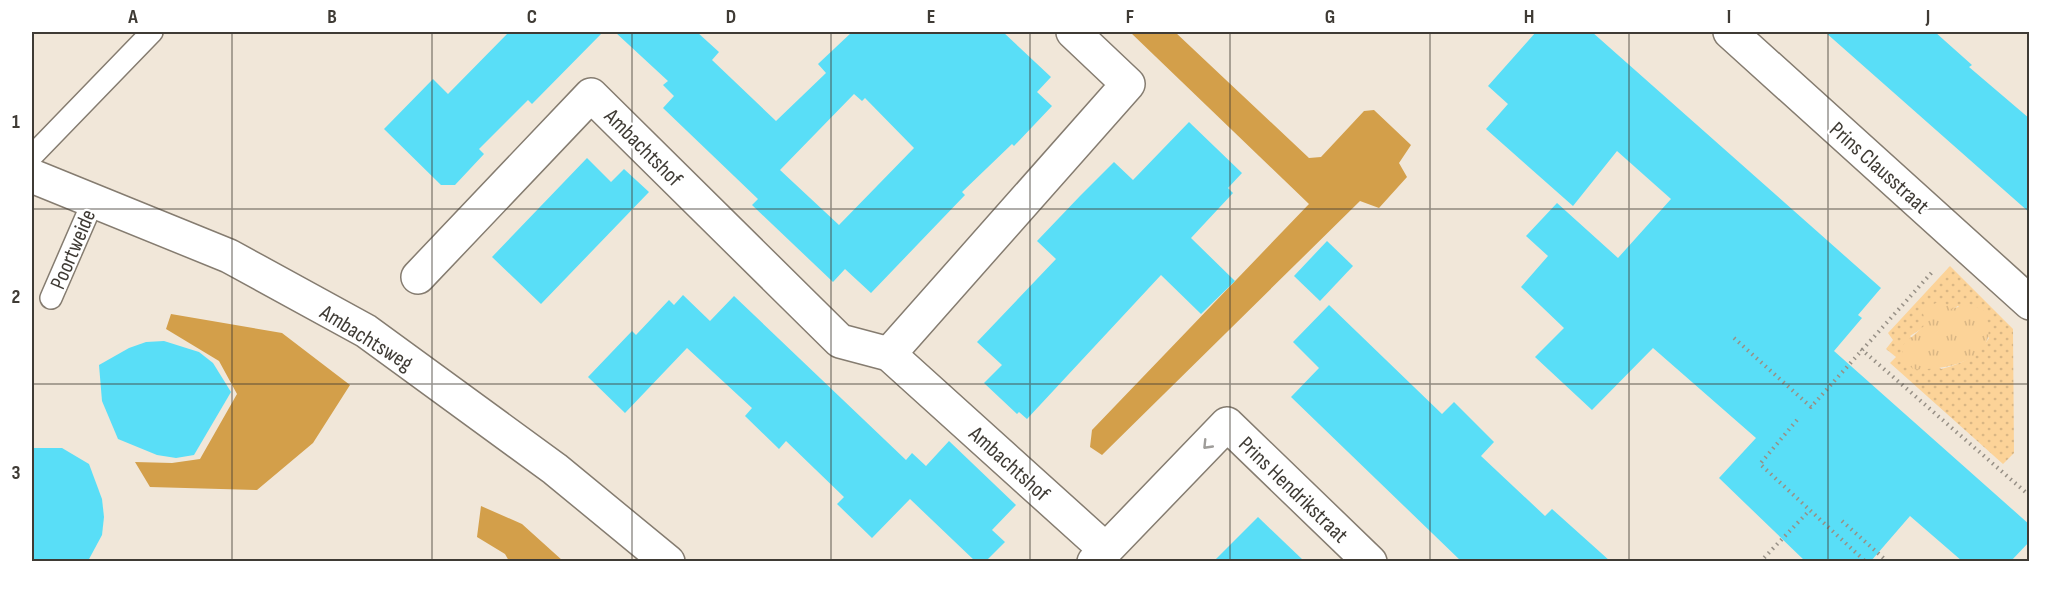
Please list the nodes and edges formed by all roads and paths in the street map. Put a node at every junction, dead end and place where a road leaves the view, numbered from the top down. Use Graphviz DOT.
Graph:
graph roads {
  1 [pos="152,32"];
  2 [pos="1073,32"];
  3 [pos="1730,32"];
  4 [pos="32,156"];
  5 [pos="32,176"];
  6 [pos="94,199"];
  7 [pos="1961,241"];
  8 [pos="418,277"];
  9 [pos="51,298"];
  10 [pos="2030,303"];
  11 [pos="1734,338"];
  12 [pos="1861,349"];
  13 [pos="889,354"];
  14 [pos="1797,420"];
  15 [pos="2030,496"];
  16 [pos="1809,511"];
  17 [pos="1842,521"];
  18 [pos="1099,555"];
  19 [pos="666,561"];
  20 [pos="1370,561"];
  21 [pos="1760,561"];
  22 [pos="1866,561"];
  23 [pos="1888,561"];
  1 -- 4 [label="lane"];
  2 -- 13 [label="street"];
  3 -- 7 [label="street, Prins Clausstraat"];
  5 -- 6 [label="street, Ambachtsweg"];
  6 -- 9 [label="lane, Poortweide"];
  6 -- 19 [label="street, Ambachtsweg"];
  7 -- 10 [label="street, Prins Clausstraat"];
  7 -- 12 [label="path"];
  8 -- 13 [label="street, Ambachtshof"];
  11 -- 12 [label="path"];
  12 -- 15 [label="path"];
  13 -- 18 [label="street, Ambachtshof"];
  14 -- 16 [label="path"];
  16 -- 21 [label="path"];
  16 -- 22 [label="path"];
  17 -- 23 [label="path"];
  20 -- 18 [label="street, Prins Hendrikstraat, one-way"];
}
